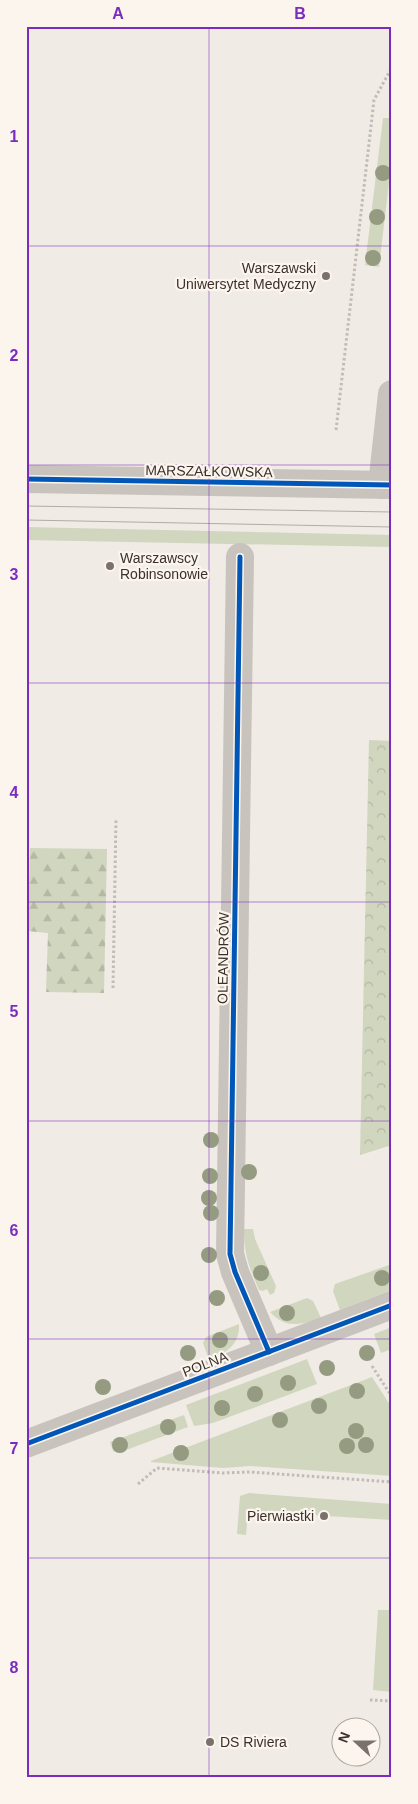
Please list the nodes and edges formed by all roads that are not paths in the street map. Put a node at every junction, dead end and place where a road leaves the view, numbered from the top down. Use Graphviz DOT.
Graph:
graph roads {
  1 [pos="392,394"];
  2 [pos="26,480"];
  3 [pos="387,485"];
  4 [pos="240,557"];
  5 [pos="392,1305"];
  6 [pos="269,1352"];
  7 [pos="26,1444"];
  1 -- 3 [label="street"];
  2 -- 3 [label="street, MARSZAŁKOWSKA"];
  4 -- 6 [label="street, OLEANDRÓW"];
  5 -- 6 [label="street, POLNA"];
  6 -- 7 [label="street, POLNA"];
}
